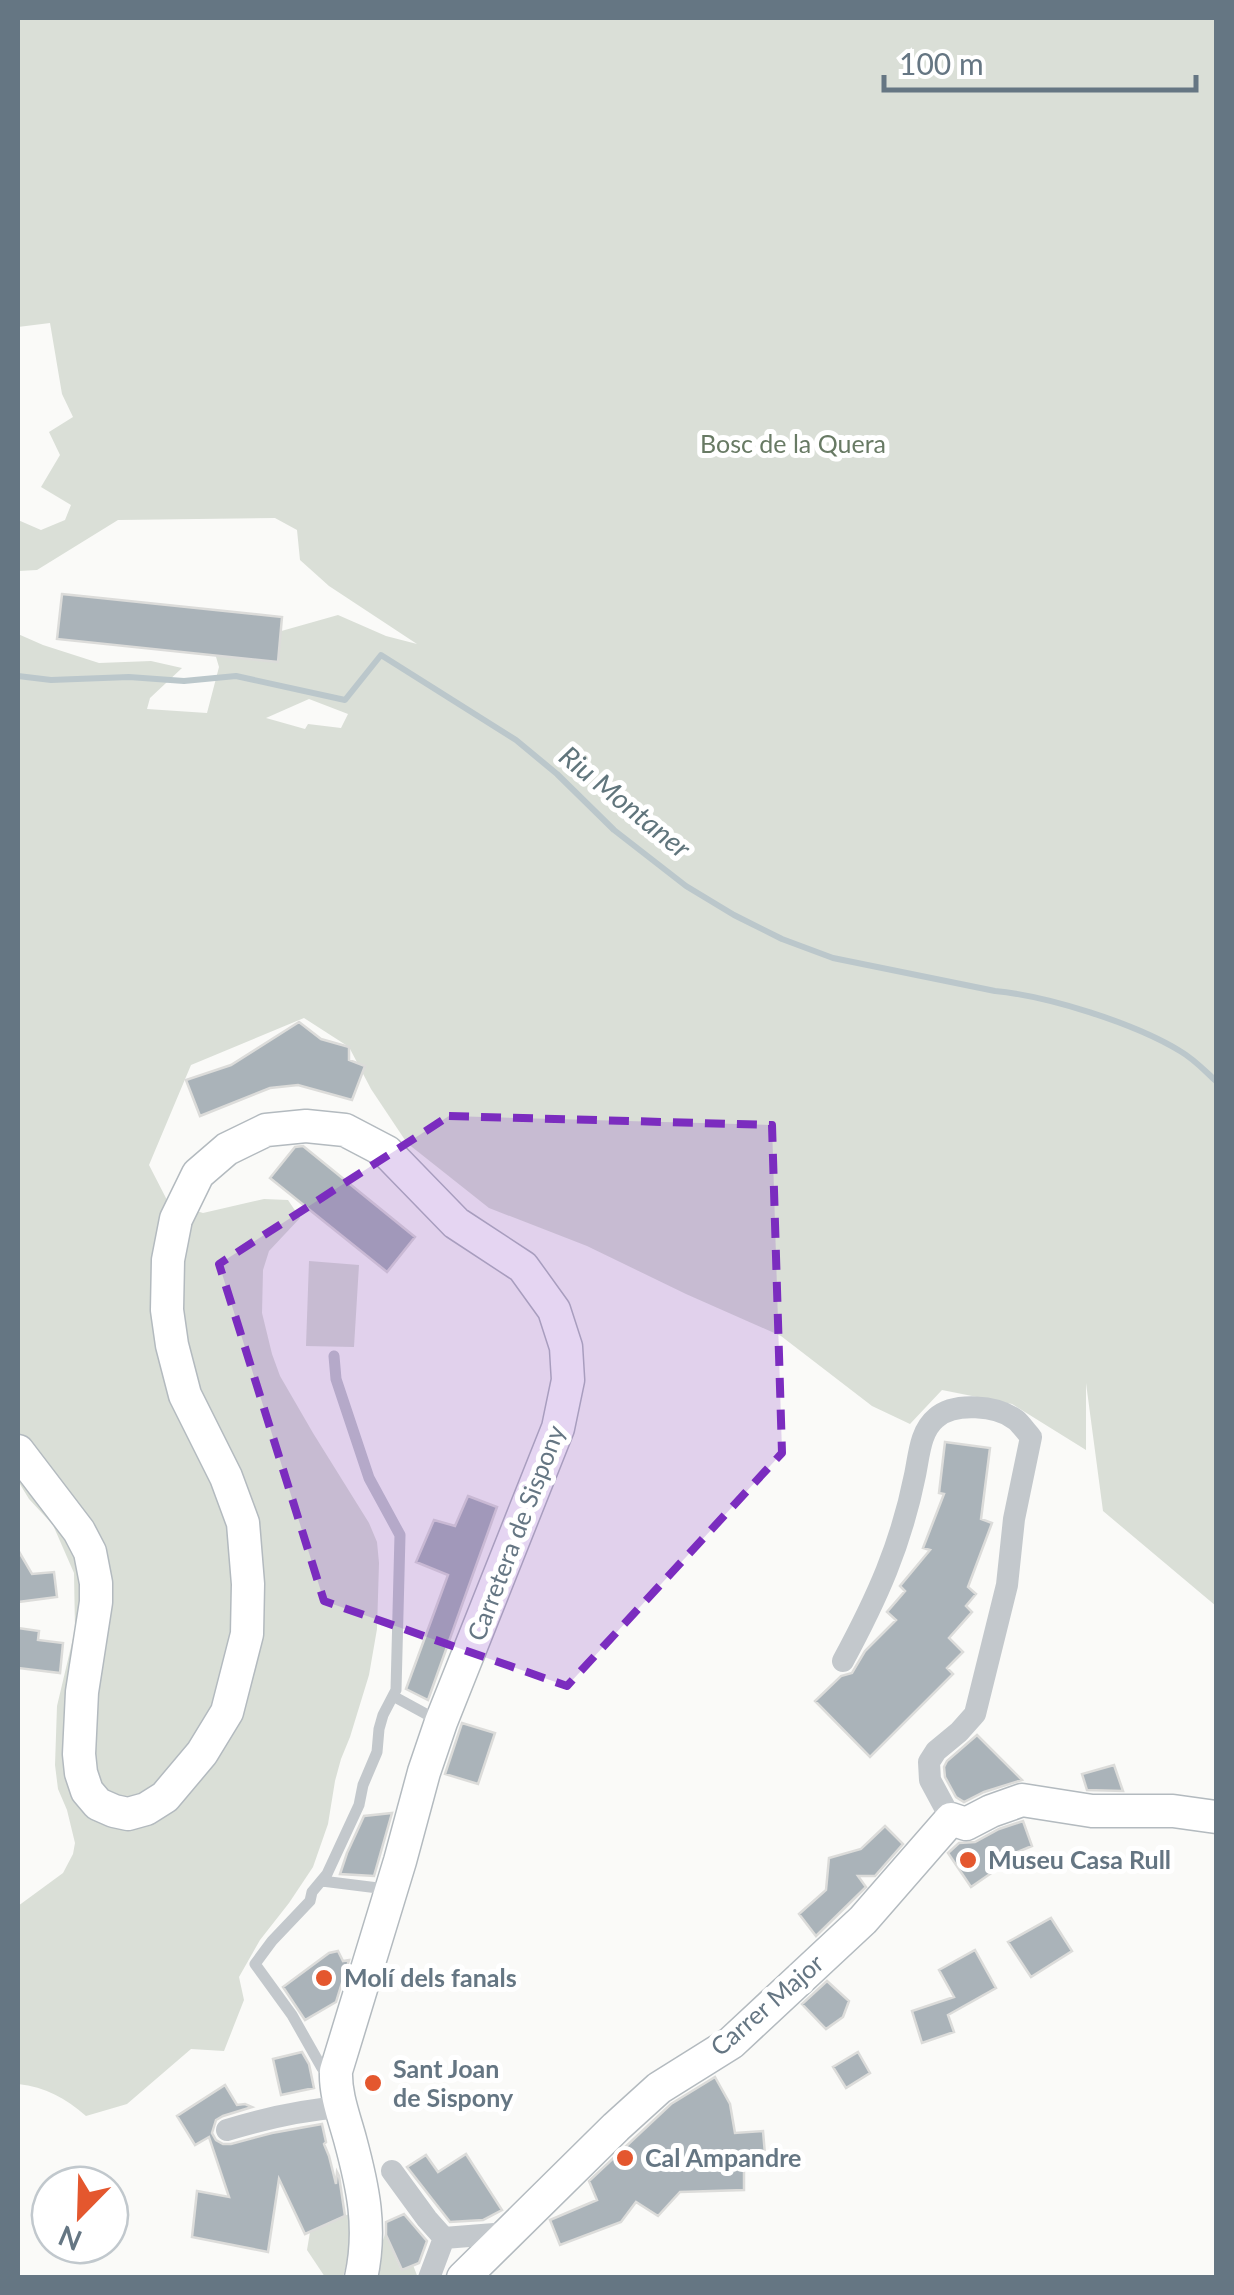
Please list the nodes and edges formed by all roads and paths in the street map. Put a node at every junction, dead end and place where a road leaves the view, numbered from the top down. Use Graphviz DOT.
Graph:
graph roads {
  1 [pos="334,1356"];
  2 [pos="18,1451"];
  3 [pos="843,1661"];
  4 [pos="393,1696"];
  5 [pos="441,1722"];
  6 [pos="1216,1818"];
  7 [pos="951,1819"];
  8 [pos="322,1881"];
  9 [pos="390,1890"];
  10 [pos="336,2071"];
  11 [pos="341,2107"];
  12 [pos="227,2130"];
  13 [pos="392,2170"];
  14 [pos="507,2234"];
  15 [pos="444,2238"];
  16 [pos="361,2278"];
  17 [pos="429,2278"];
  18 [pos="463,2278"];
  1 -- 4 [label="lane"];
  2 -- 5 [label="main road, Carretera de Sispony"];
  3 -- 7 [label="street"];
  4 -- 5 [label="lane"];
  4 -- 8 [label="lane"];
  5 -- 9 [label="main road, Carretera de Sispony"];
  6 -- 7 [label="main road"];
  7 -- 14 [label="main road, Carrer Major"];
  8 -- 9 [label="lane"];
  8 -- 10 [label="lane"];
  9 -- 10 [label="main road, Carretera de Sispony"];
  10 -- 11 [label="main road, Carretera de Sispony"];
  11 -- 12 [label="street"];
  11 -- 16 [label="main road, Carretera de Sispony"];
  13 -- 15 [label="street"];
  14 -- 15 [label="street"];
  14 -- 18 [label="main road, Carrer Major"];
  15 -- 17 [label="street"];
}
